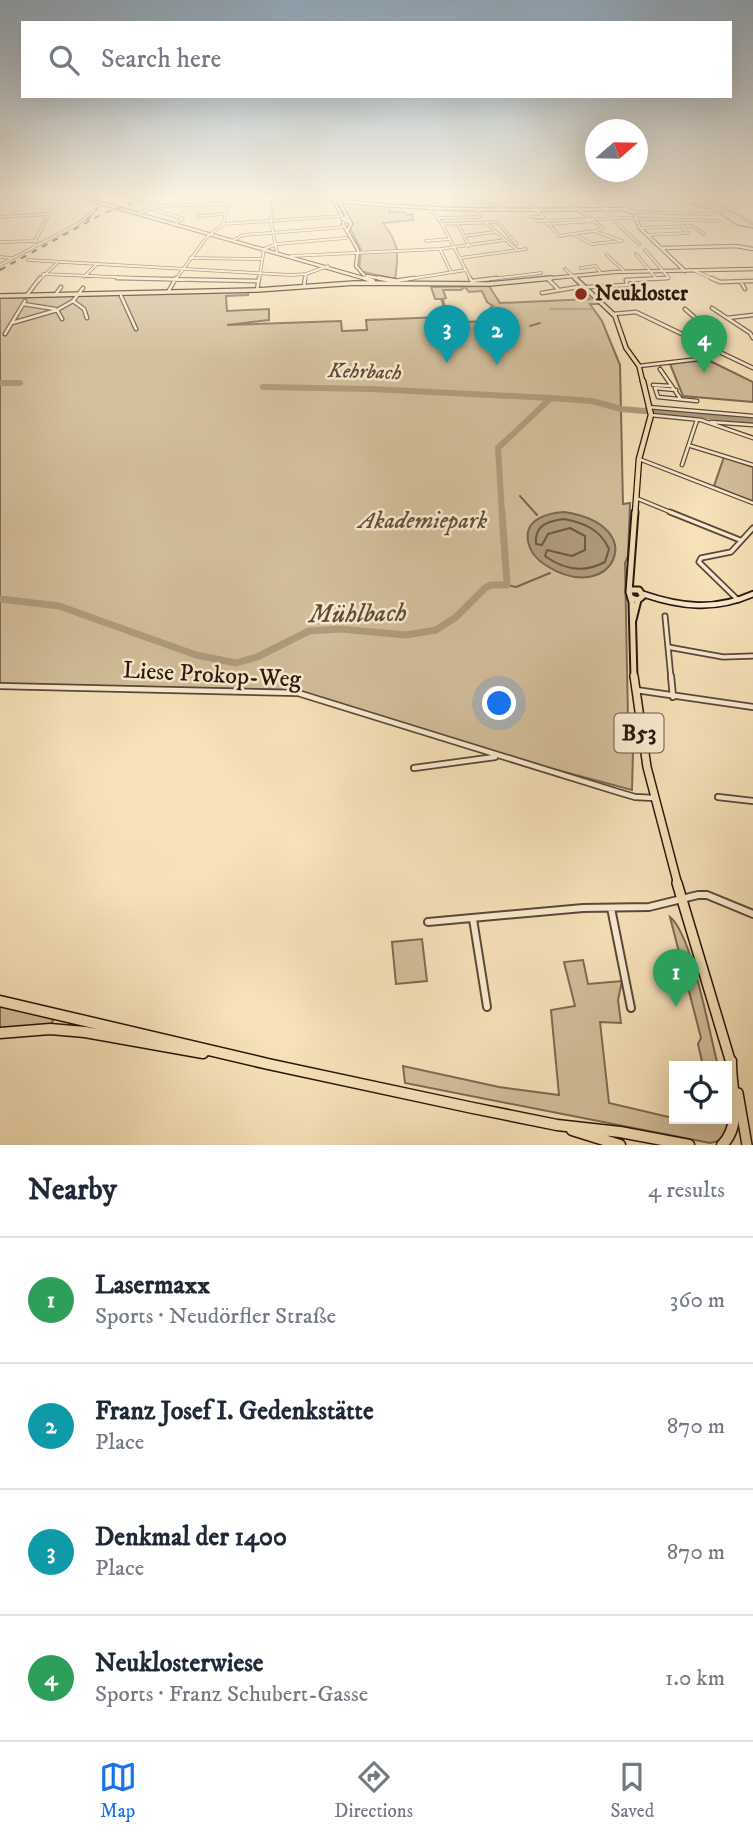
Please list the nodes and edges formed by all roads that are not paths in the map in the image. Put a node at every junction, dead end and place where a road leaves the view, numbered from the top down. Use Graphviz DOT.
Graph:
graph roads {
  1 [pos="28,250"];
  2 [pos="197,250"];
  3 [pos="263,250"];
  4 [pos="272,250"];
  5 [pos="401,250"];
  6 [pos="441,250"];
  7 [pos="455,250"];
  8 [pos="513,250"];
  9 [pos="645,250"];
  10 [pos="665,250"];
  11 [pos="277,252"];
  12 [pos="358,252"];
  13 [pos="636,254"];
  14 [pos="607,255"];
  15 [pos="291,256"];
  16 [pos="0,257"];
  17 [pos="13,258"];
  18 [pos="190,258"];
  19 [pos="460,258"];
  20 [pos="261,259"];
  21 [pos="28,260"];
  22 [pos="58,262"];
  23 [pos="97,264"];
  24 [pos="0,265"];
  25 [pos="328,266"];
  26 [pos="581,268"];
  27 [pos="181,269"];
  28 [pos="338,269"];
  29 [pos="565,269"];
  30 [pos="753,269"];
  31 [pos="466,270"];
  32 [pos="693,270"];
  33 [pos="355,271"];
  34 [pos="650,271"];
  35 [pos="665,271"];
  36 [pos="685,271"];
  37 [pos="451,272"];
  38 [pos="625,272"];
  39 [pos="259,273"];
  40 [pos="541,273"];
  41 [pos="601,273"];
  42 [pos="43,274"];
  43 [pos="306,274"];
  44 [pos="573,276"];
  45 [pos="84,277"];
  46 [pos="364,278"];
  47 [pos="547,278"];
  48 [pos="656,278"];
  49 [pos="173,280"];
  50 [pos="405,280"];
  51 [pos="258,281"];
  52 [pos="380,281"];
  53 [pos="753,281"];
  54 [pos="387,282"];
  55 [pos="473,282"];
  56 [pos="741,282"];
  57 [pos="355,283"];
  58 [pos="434,284"];
  59 [pos="61,287"];
  60 [pos="304,287"];
  61 [pos="586,287"];
  62 [pos="83,288"];
  63 [pos="558,289"];
  64 [pos="745,289"];
  65 [pos="257,290"];
  66 [pos="167,292"];
  67 [pos="542,293"];
  68 [pos="55,294"];
  69 [pos="79,294"];
  70 [pos="27,295"];
  71 [pos="121,296"];
  72 [pos="0,297"];
  73 [pos="73,301"];
  74 [pos="712,308"];
  75 [pos="685,309"];
  76 [pos="57,310"];
  77 [pos="613,314"];
  78 [pos="753,315"];
  79 [pos="86,318"];
  80 [pos="725,318"];
  81 [pos="62,319"];
  82 [pos="12,323"];
  83 [pos="136,328"];
  84 [pos="752,333"];
  85 [pos="5,334"];
  86 [pos="753,338"];
  87 [pos="711,348"];
  88 [pos="716,350"];
  89 [pos="639,366"];
  90 [pos="753,368"];
  91 [pos="660,369"];
  92 [pos="675,388"];
  93 [pos="680,399"];
  94 [pos="697,401"];
  95 [pos="650,411"];
  96 [pos="753,416"];
  97 [pos="697,419"];
  98 [pos="709,422"];
  99 [pos="753,425"];
  100 [pos="753,438"];
  101 [pos="691,446"];
  102 [pos="639,458"];
  103 [pos="682,465"];
  104 [pos="753,465"];
  105 [pos="636,498"];
  106 [pos="753,503"];
  107 [pos="753,528"];
  108 [pos="740,540"];
  109 [pos="753,594"];
  110 [pos="637,595"];
  111 [pos="739,601"];
  112 [pos="666,616"];
  113 [pos="668,648"];
  114 [pos="753,656"];
  115 [pos="0,686"];
  116 [pos="634,690"];
  117 [pos="673,697"];
  118 [pos="753,707"];
  119 [pos="497,757"];
  120 [pos="414,768"];
  121 [pos="718,797"];
  122 [pos="654,798"];
  123 [pos="753,801"];
  124 [pos="681,899"];
  125 [pos="611,908"];
  126 [pos="753,914"];
  127 [pos="472,919"];
  128 [pos="428,922"];
  129 [pos="0,1001"];
  130 [pos="486,1007"];
  131 [pos="631,1008"];
  132 [pos="0,1032"];
  133 [pos="731,1061"];
  134 [pos="268,1064"];
  135 [pos="732,1066"];
  136 [pos="732,1101"];
  137 [pos="557,1125"];
  138 [pos="620,1145"];
  139 [pos="689,1145"];
  140 [pos="722,1145"];
  141 [pos="747,1145"];
  1 -- 17 [label="street"];
  2 -- 18 [label="street"];
  3 -- 20 [label="street"];
  4 -- 11 [label="main road"];
  5 -- 12 [label="street"];
  6 -- 37 [label="street"];
  7 -- 19 [label="street"];
  8 -- 19 [label="street"];
  9 -- 35 [label="street"];
  10 -- 36 [label="street"];
  11 -- 15 [label="main road"];
  12 -- 15 [label="street"];
  12 -- 33 [label="main road"];
  13 -- 34 [label="street"];
  14 -- 38 [label="street"];
  15 -- 25 [label="main road"];
  16 -- 17 [label="street"];
  17 -- 24 [label="street"];
  18 -- 20 [label="street"];
  18 -- 27 [label="street"];
  19 -- 31 [label="street"];
  20 -- 39 [label="street"];
  21 -- 22 [label="street"];
  22 -- 23 [label="street"];
  22 -- 42 [label="street"];
  23 -- 27 [label="street"];
  23 -- 45 [label="street"];
  25 -- 28 [label="main road"];
  25 -- 43 [label="street"];
  26 -- 41 [label="street"];
  27 -- 39 [label="street"];
  27 -- 49 [label="street"];
  28 -- 33 [label="main road"];
  28 -- 33 [label="main road"];
  29 -- 44 [label="street"];
  30 -- 32 [label="main road"];
  31 -- 37 [label="street"];
  31 -- 55 [label="street"];
  32 -- 36 [label="main road"];
  32 -- 56 [label="street"];
  33 -- 46 [label="main road"];
  34 -- 35 [label="main road"];
  34 -- 38 [label="main road"];
  34 -- 48 [label="street"];
  35 -- 36 [label="main road"];
  35 -- 48 [label="street"];
  37 -- 50 [label="street"];
  38 -- 41 [label="main road"];
  39 -- 43 [label="street"];
  39 -- 51 [label="street"];
  40 -- 55 [label="street"];
  41 -- 44 [label="main road"];
  42 -- 45 [label="street"];
  42 -- 70 [label="street"];
  43 -- 60 [label="street"];
  44 -- 47 [label="main road"];
  44 -- 61 [label="main road, B53"];
  45 -- 49 [label="street"];
  46 -- 52 [label="main road"];
  46 -- 52 [label="main road"];
  46 -- 57 [label="main road"];
  47 -- 55 [label="main road"];
  47 -- 63 [label="street"];
  48 -- 61 [label="street"];
  49 -- 51 [label="street"];
  49 -- 66 [label="street"];
  50 -- 54 [label="main road"];
  50 -- 58 [label="main road"];
  51 -- 65 [label="street"];
  52 -- 54 [label="main road"];
  52 -- 57 [label="main road"];
  53 -- 56 [label="street"];
  54 -- 58 [label="main road"];
  55 -- 58 [label="main road"];
  56 -- 64 [label="street"];
  57 -- 60 [label="main road"];
  59 -- 68 [label="street"];
  60 -- 65 [label="main road"];
  61 -- 63 [label="street"];
  61 -- 77 [label="main road, B53"];
  62 -- 69 [label="street"];
  63 -- 67 [label="street"];
  65 -- 66 [label="main road"];
  66 -- 69 [label="main road"];
  68 -- 69 [label="main road"];
  68 -- 70 [label="main road"];
  69 -- 73 [label="street"];
  70 -- 72 [label="main road"];
  71 -- 83 [label="street"];
  73 -- 76 [label="street"];
  73 -- 79 [label="street"];
  74 -- 80 [label="street"];
  75 -- 87 [label="street"];
  76 -- 81 [label="street"];
  76 -- 82 [label="street"];
  76 -- 82 [label="street"];
  77 -- 87 [label="street"];
  77 -- 89 [label="main road, B53"];
  78 -- 80 [label="street"];
  80 -- 84 [label="street"];
  82 -- 85 [label="street"];
  84 -- 86 [label="street"];
  87 -- 88 [label="street"];
  88 -- 89 [label="street"];
  88 -- 90 [label="street"];
  89 -- 95 [label="main road, B53"];
  91 -- 92 [label="street"];
  92 -- 93 [label="street"];
  92 -- 93 [label="street"];
  93 -- 94 [label="street"];
  95 -- 96 [label="street"];
  95 -- 97 [label="street"];
  95 -- 102 [label="main road, B53"];
  97 -- 98 [label="street"];
  97 -- 101 [label="street"];
  98 -- 99 [label="street"];
  98 -- 100 [label="street"];
  101 -- 103 [label="street"];
  101 -- 104 [label="street"];
  102 -- 105 [label="main road, B53"];
  102 -- 106 [label="street"];
  105 -- 108 [label="street"];
  105 -- 110 [label="main road, B53"];
  107 -- 108 [label="street"];
  108 -- 111 [label="street"];
  109 -- 111 [label="street"];
  110 -- 111 [label="street"];
  110 -- 116 [label="main road, B53"];
  112 -- 113 [label="street"];
  113 -- 114 [label="street"];
  113 -- 117 [label="street"];
  115 -- 119 [label="street, Liese Prokop-Weg"];
  116 -- 117 [label="street"];
  116 -- 122 [label="main road, B53"];
  117 -- 118 [label="street"];
  119 -- 120 [label="street, Liese Prokop-Weg"];
  119 -- 122 [label="street, Liese Prokop-Weg"];
  121 -- 123 [label="street"];
  122 -- 124 [label="main road, B53"];
  124 -- 125 [label="street"];
  124 -- 126 [label="street"];
  124 -- 133 [label="main road, B53"];
  125 -- 127 [label="street"];
  125 -- 131 [label="street"];
  127 -- 128 [label="street"];
  127 -- 130 [label="street"];
  129 -- 134 [label="highway"];
  132 -- 134 [label="highway"];
  134 -- 137 [label="highway"];
  135 -- 141 [label="main road, B53"];
  136 -- 140 [label="highway"];
  137 -- 138 [label="highway"];
  137 -- 139 [label="highway"];
}
